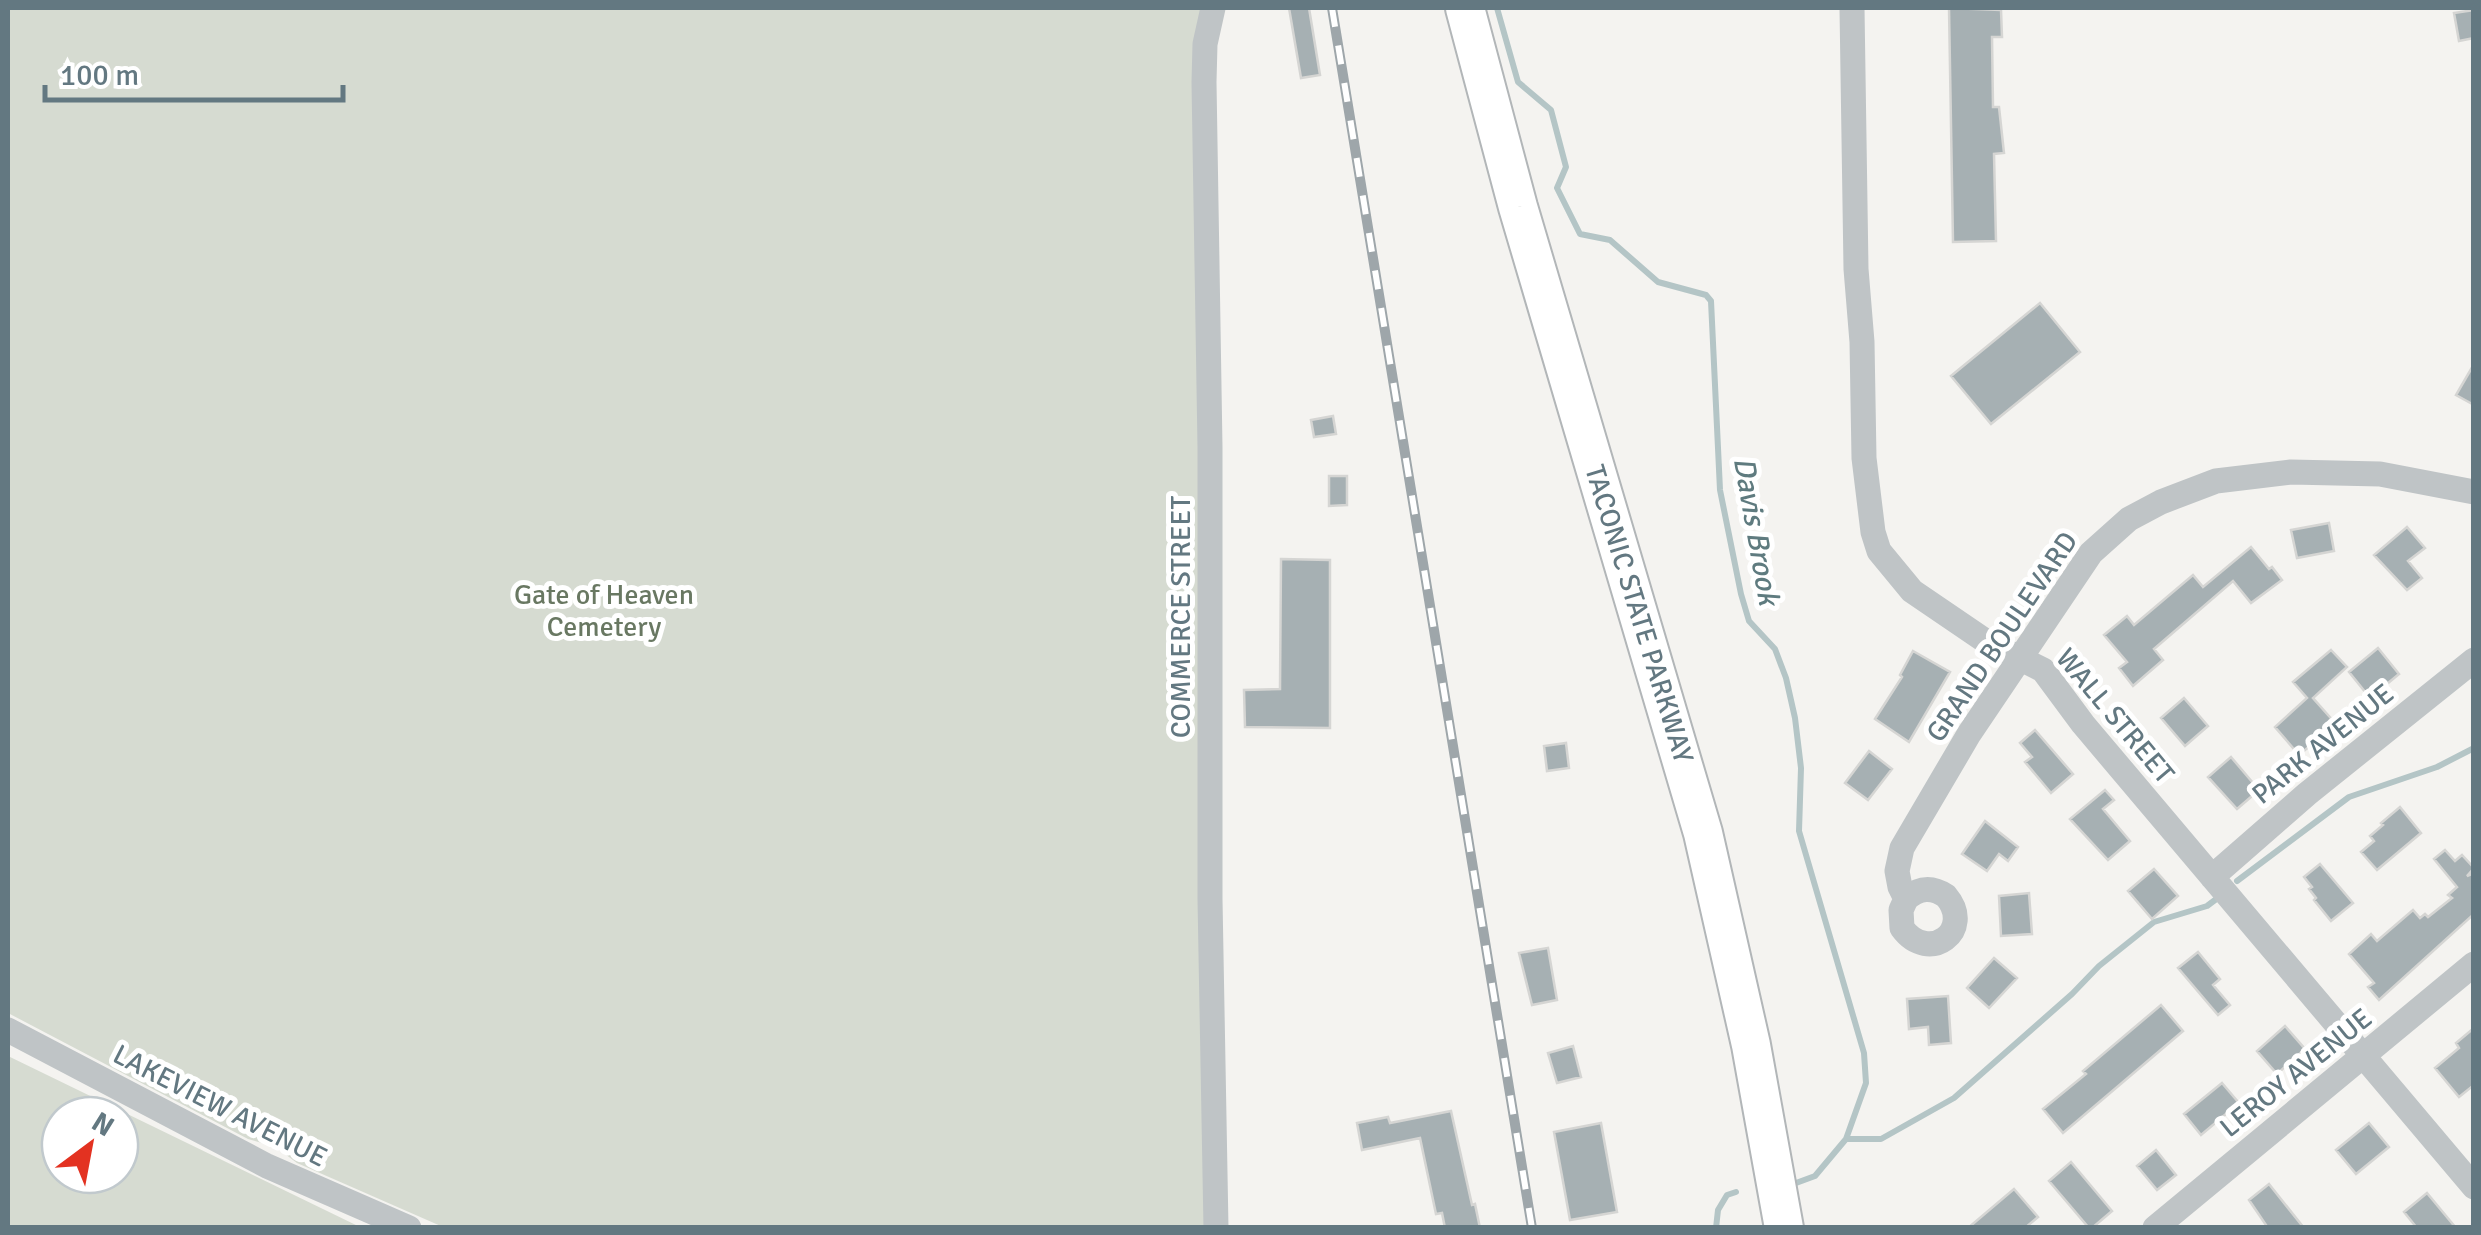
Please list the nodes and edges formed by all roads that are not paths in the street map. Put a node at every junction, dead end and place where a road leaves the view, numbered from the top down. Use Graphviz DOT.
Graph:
graph roads {
  1 [pos="1214,8"];
  2 [pos="1443,8"];
  3 [pos="1465,8"];
  4 [pos="1852,8"];
  5 [pos="2474,492"];
  6 [pos="2020,656"];
  7 [pos="2474,660"];
  8 [pos="2212,878"];
  9 [pos="1906,900"];
  10 [pos="2474,964"];
  11 [pos="8,1030"];
  12 [pos="2365,1056"];
  13 [pos="2474,1187"];
  14 [pos="409,1228"];
  15 [pos="1216,1228"];
  16 [pos="1758,1228"];
  17 [pos="1784,1228"];
  18 [pos="2155,1228"];
  1 -- 15 [label="street, COMMERCE STREET"];
  2 -- 16 [label="highway, TACONIC STATE PARKWAY"];
  3 -- 17 [label="highway, TACONIC STATE PARKWAY"];
  4 -- 6 [label="street, WALL STREET"];
  5 -- 6 [label="street, GRAND BOULEVARD"];
  6 -- 8 [label="street, WALL STREET"];
  6 -- 9 [label="street, GRAND BOULEVARD"];
  7 -- 8 [label="street, PARK AVENUE"];
  8 -- 12 [label="street, WALL STREET"];
  10 -- 12 [label="street, LEROY AVENUE"];
  11 -- 14 [label="street, LAKEVIEW AVENUE"];
  12 -- 13 [label="street, WALL STREET"];
  12 -- 18 [label="street, LEROY AVENUE"];
}
